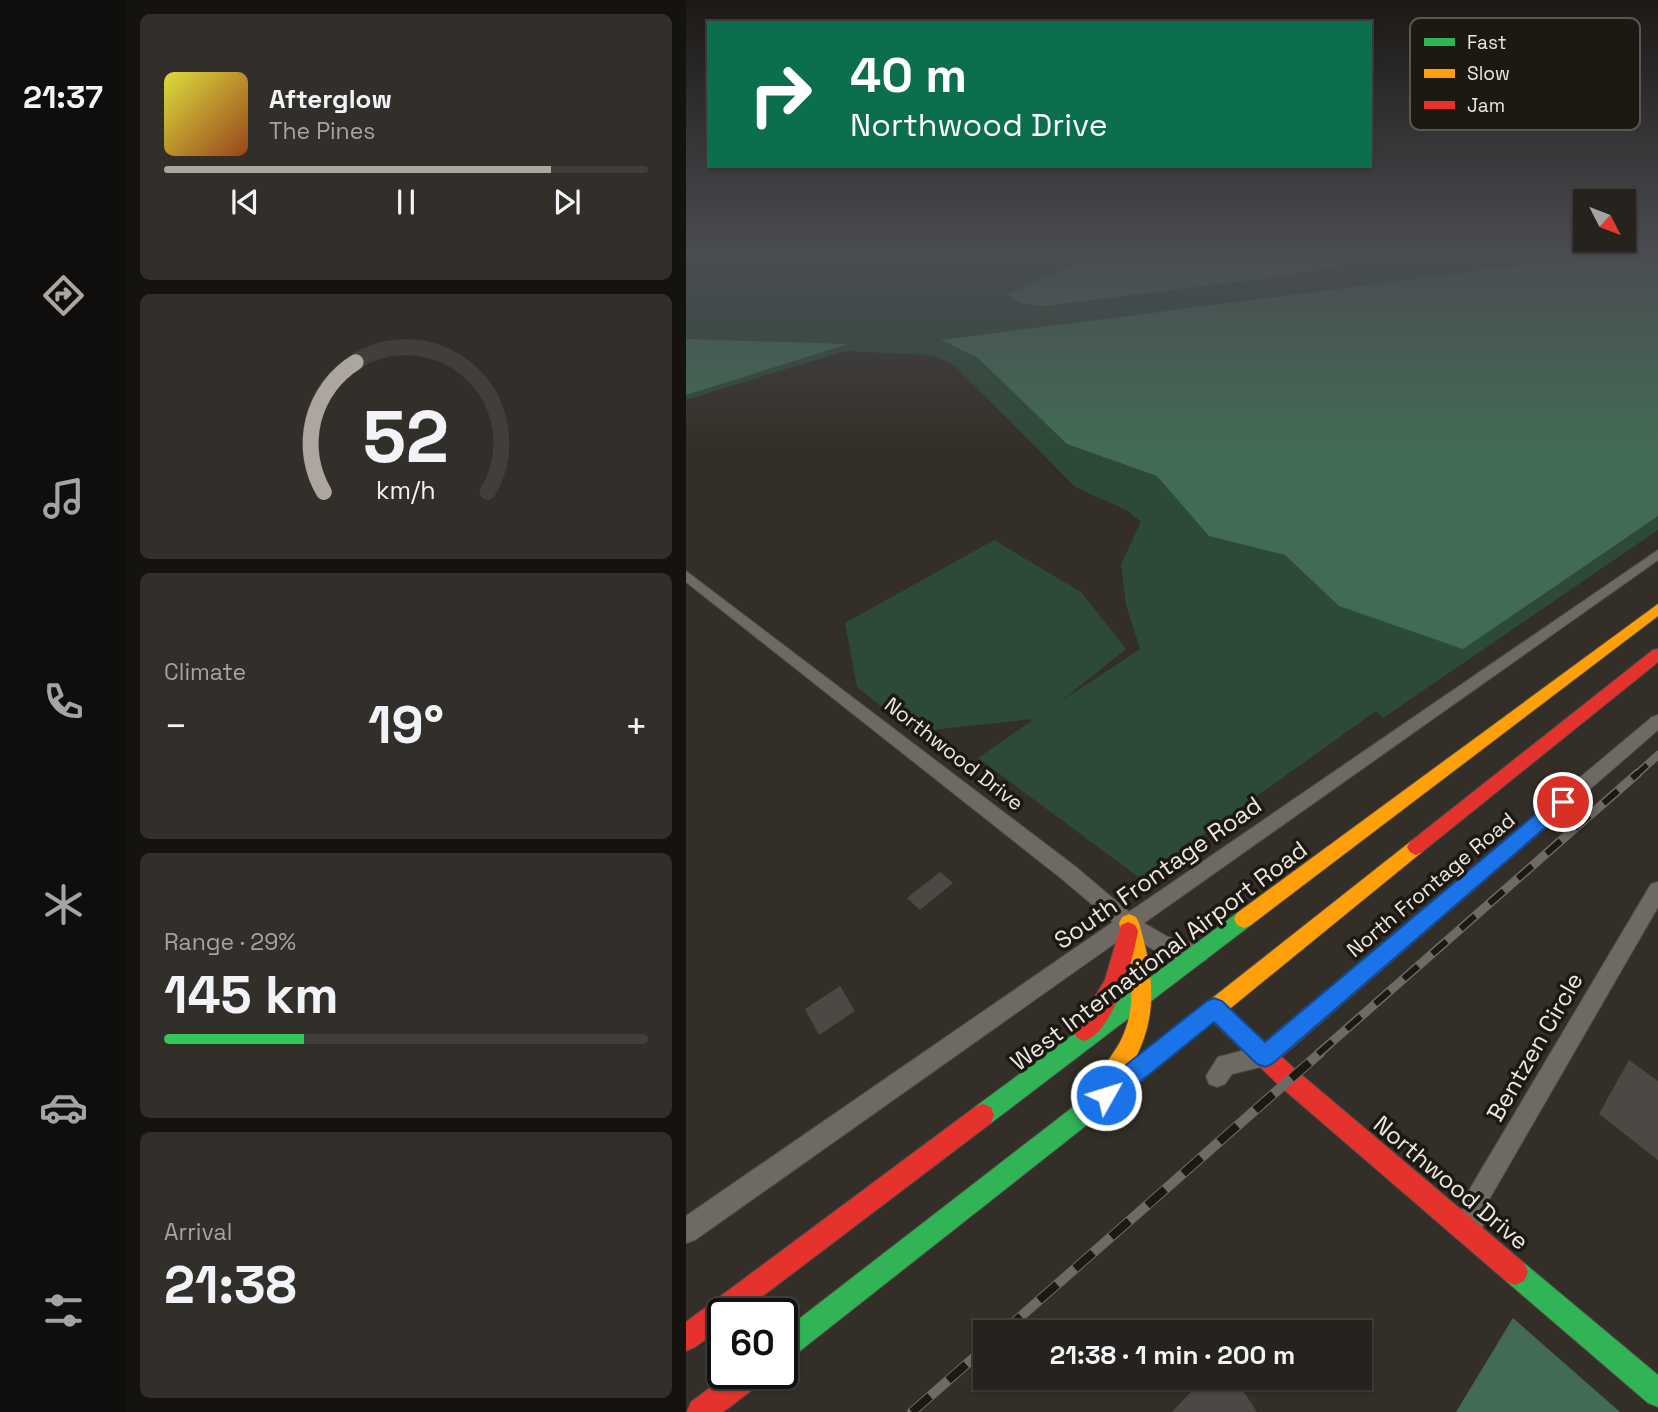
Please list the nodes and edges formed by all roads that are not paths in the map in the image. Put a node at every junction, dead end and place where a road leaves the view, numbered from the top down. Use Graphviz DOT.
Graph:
graph roads {
  1 [pos="1658,554"];
  2 [pos="686,575"];
  3 [pos="1658,609"];
  4 [pos="1658,654"];
  5 [pos="1658,721"];
  6 [pos="1658,890"];
  7 [pos="1129,923"];
  8 [pos="1201,953"];
  9 [pos="1145,996"];
  10 [pos="1214,1009"];
  11 [pos="1265,1056"];
  12 [pos="1039,1075"];
  13 [pos="1216,1076"];
  14 [pos="1085,1112"];
  15 [pos="686,1231"];
  16 [pos="1471,1235"];
  17 [pos="798,1336"];
  18 [pos="686,1339"];
  19 [pos="731,1389"];
  20 [pos="1658,1393"];
  21 [pos="701,1412"];
  1 -- 7 [label="street, South Frontage Road"];
  2 -- 7 [label="street, Northwood Drive"];
  3 -- 8 [label="main road, West International Airport Road"];
  4 -- 10 [label="main road"];
  5 -- 11 [label="street, North Frontage Road"];
  6 -- 16 [label="street, Bentzen Circle"];
  7 -- 8 [label="street, Northwood Drive"];
  7 -- 9 [label="main road"];
  7 -- 12 [label="main road"];
  7 -- 15 [label="street, South Frontage Road"];
  8 -- 9 [label="main road, West International Airport Road"];
  9 -- 12 [label="main road, West International Airport Road"];
  9 -- 14 [label="main road"];
  10 -- 11 [label="main road, Northwood Drive"];
  10 -- 14 [label="main road"];
  11 -- 13 [label="street"];
  11 -- 16 [label="main road, Northwood Drive"];
  12 -- 18 [label="main road, West International Airport Road"];
  14 -- 17 [label="main road"];
  16 -- 20 [label="main road, Northwood Drive"];
  19 -- 21 [label="main road"];
}
